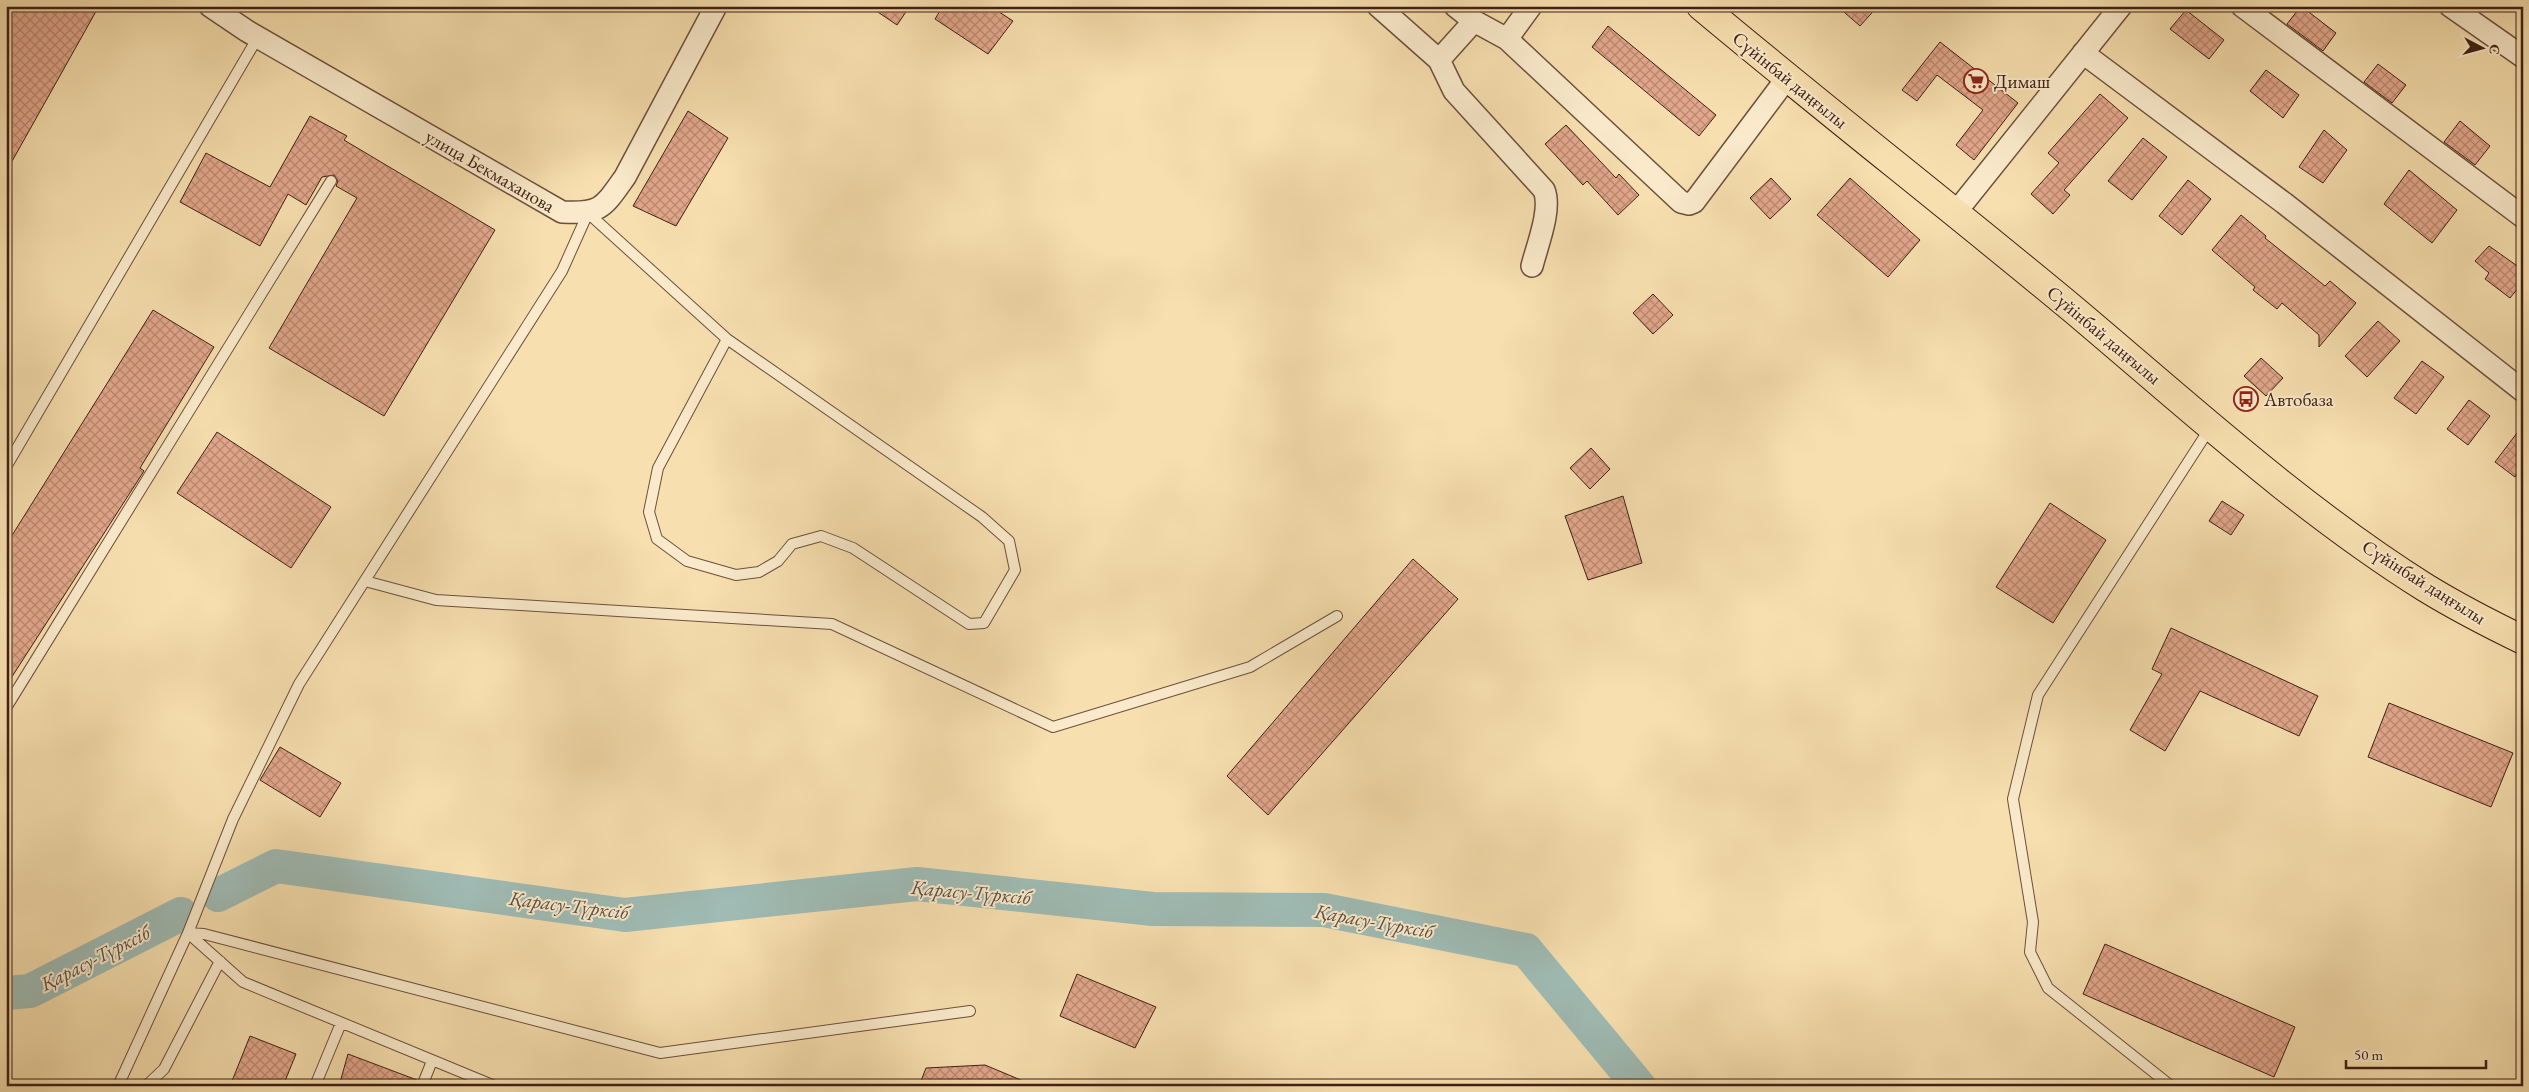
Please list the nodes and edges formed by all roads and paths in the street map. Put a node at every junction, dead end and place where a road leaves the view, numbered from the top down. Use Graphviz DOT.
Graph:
graph roads {
  1 [pos="210,6"];
  2 [pos="716,6"];
  3 [pos="1378,6"];
  4 [pos="1455,6"];
  5 [pos="1531,6"];
  6 [pos="1701,6"];
  7 [pos="2121,6"];
  8 [pos="2242,6"];
  9 [pos="2450,6"];
  10 [pos="1474,21"];
  11 [pos="258,37"];
  12 [pos="1507,39"];
  13 [pos="2084,53"];
  14 [pos="2523,57"];
  15 [pos="1439,60"];
  16 [pos="1787,78"];
  17 [pos="331,181"];
  18 [pos="1956,212"];
  19 [pos="588,213"];
  20 [pos="2523,218"];
  21 [pos="1532,266"];
  22 [pos="727,339"];
  23 [pos="2523,391"];
  24 [pos="2212,426"];
  25 [pos="6,468"];
  26 [pos="365,581"];
  27 [pos="1337,616"];
  28 [pos="2523,640"];
  29 [pos="6,708"];
  30 [pos="188,933"];
  31 [pos="220,961"];
  32 [pos="970,1012"];
  33 [pos="342,1023"];
  34 [pos="432,1061"];
  35 [pos="6,1084"];
  36 [pos="11,1086"];
  37 [pos="118,1086"];
  38 [pos="146,1086"];
  39 [pos="315,1086"];
  40 [pos="422,1086"];
  41 [pos="495,1086"];
  42 [pos="2171,1086"];
  1 -- 11 [label="street, улица Бекмаханова"];
  2 -- 19 [label="street"];
  3 -- 15 [label="street"];
  4 -- 10 [label="street"];
  5 -- 12 [label="street"];
  6 -- 16 [label="main road, Сүйінбай даңғылы"];
  7 -- 13 [label="street"];
  8 -- 20 [label="street"];
  9 -- 14 [label="street"];
  10 -- 12 [label="street"];
  10 -- 15 [label="street"];
  11 -- 19 [label="street, улица Бекмаханова"];
  11 -- 25 [label="lane"];
  12 -- 16 [label="street"];
  13 -- 18 [label="street"];
  13 -- 23 [label="street"];
  15 -- 21 [label="street"];
  16 -- 18 [label="main road, Сүйінбай даңғылы"];
  17 -- 29 [label="lane"];
  18 -- 24 [label="main road, Сүйінбай даңғылы"];
  19 -- 22 [label="lane"];
  19 -- 26 [label="lane"];
  22 -- 22 [label="lane"];
  24 -- 28 [label="main road, Сүйінбай даңғылы"];
  24 -- 42 [label="lane"];
  26 -- 27 [label="lane"];
  26 -- 30 [label="lane"];
  30 -- 31 [label="lane"];
  30 -- 32 [label="lane"];
  30 -- 37 [label="lane"];
  31 -- 33 [label="lane"];
  31 -- 38 [label="lane"];
  33 -- 34 [label="lane"];
  33 -- 39 [label="lane"];
  34 -- 40 [label="lane"];
  34 -- 41 [label="lane"];
  35 -- 36 [label="lane"];
}
